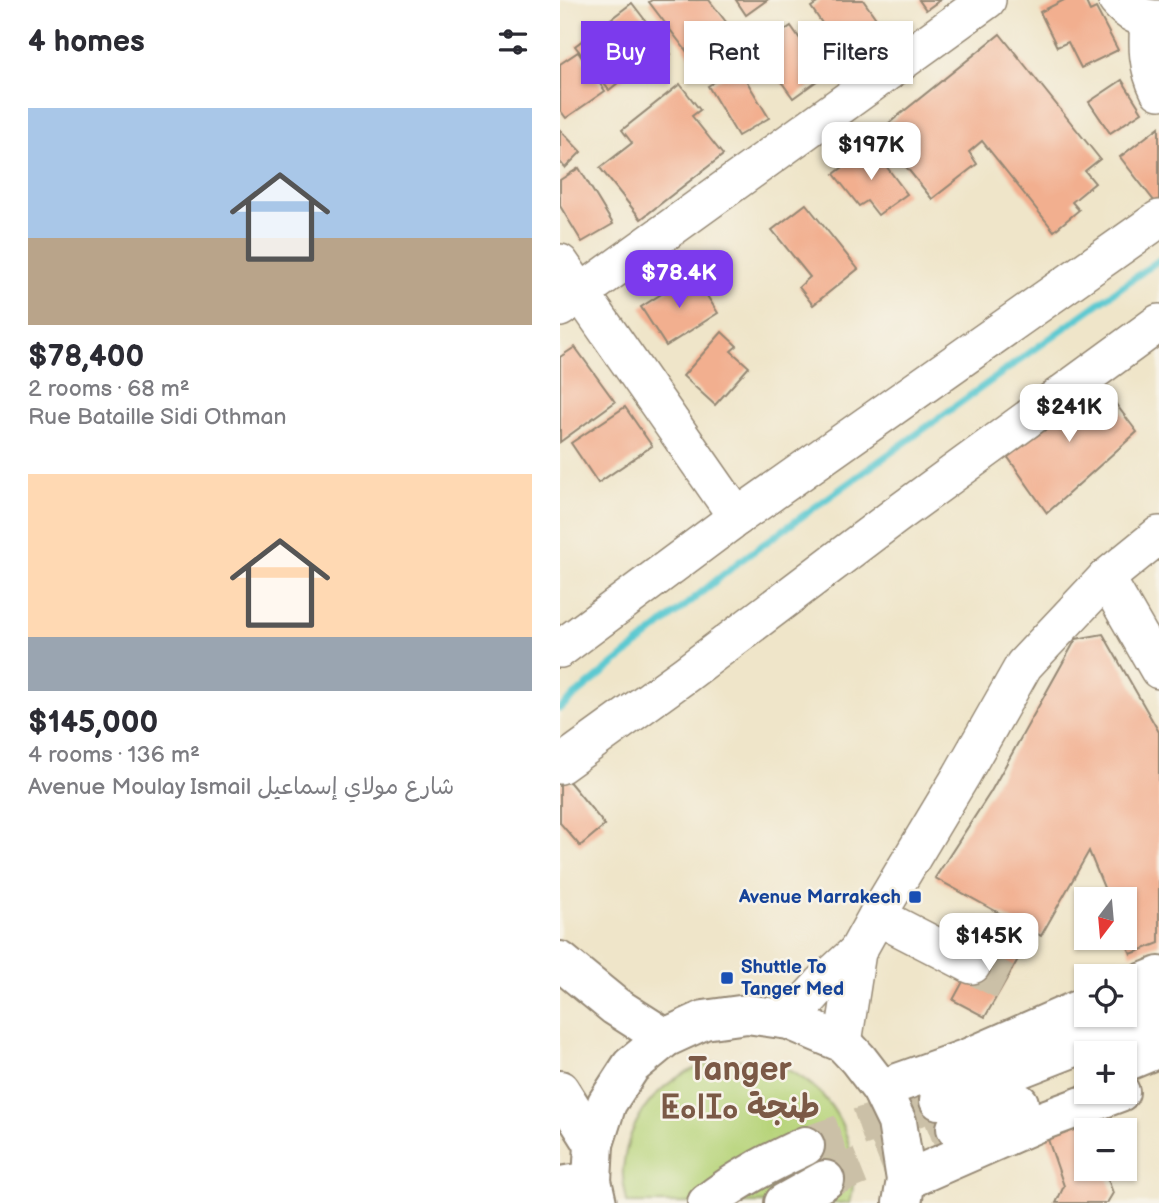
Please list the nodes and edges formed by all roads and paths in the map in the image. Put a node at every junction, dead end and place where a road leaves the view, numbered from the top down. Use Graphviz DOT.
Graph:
graph roads {
  1 [pos="987,0"];
  2 [pos="1117,0"];
  3 [pos="1154,20"];
  4 [pos="1159,90"];
  5 [pos="1159,219"];
  6 [pos="560,263"];
  7 [pos="571,300"];
  8 [pos="1159,323"];
  9 [pos="737,517"];
  10 [pos="1159,535"];
  11 [pos="1105,578"];
  12 [pos="560,649"];
  13 [pos="1159,670"];
  14 [pos="560,765"];
  15 [pos="877,916"];
  16 [pos="857,952"];
  17 [pos="560,961"];
  18 [pos="972,965"];
  19 [pos="1159,976"];
  20 [pos="1137,985"];
  21 [pos="1074,1012"];
  22 [pos="1159,1014"];
  23 [pos="789,1020"];
  24 [pos="665,1038"];
  25 [pos="1102,1041"];
  26 [pos="843,1043"];
  27 [pos="1159,1048"];
  28 [pos="1074,1054"];
  29 [pos="1137,1057"];
  30 [pos="1159,1077"];
  31 [pos="1074,1080"];
  32 [pos="1137,1085"];
  33 [pos="881,1089"];
  34 [pos="560,1090"];
  35 [pos="1087,1104"];
  36 [pos="806,1146"];
  37 [pos="586,1179"];
  38 [pos="825,1180"];
  39 [pos="904,1191"];
  40 [pos="707,1203"];
  41 [pos="784,1203"];
  1 -- 7 [label="street"];
  2 -- 3 [label="street"];
  3 -- 4 [label="street"];
  5 -- 9 [label="street"];
  6 -- 7 [label="street"];
  7 -- 9 [label="street"];
  8 -- 14 [label="street"];
  9 -- 12 [label="street"];
  10 -- 11 [label="street"];
  11 -- 13 [label="street"];
  11 -- 15 [label="street"];
  15 -- 16 [label="street"];
  15 -- 18 [label="street"];
  16 -- 23 [label="street"];
  16 -- 26 [label="street"];
  17 -- 24 [label="highway"];
  19 -- 20 [label="highway"];
  21 -- 33 [label="highway"];
  22 -- 25 [label="highway"];
  23 -- 24 [label="highway"];
  23 -- 26 [label="highway"];
  24 -- 37 [label="highway"];
  26 -- 33 [label="highway"];
  27 -- 29 [label="highway"];
  28 -- 31 [label="highway"];
  30 -- 32 [label="highway"];
  33 -- 39 [label="highway"];
  34 -- 37 [label="highway"];
  35 -- 39 [label="highway"];
  36 -- 40 [label="highway"];
  38 -- 41 [label="highway"];
}
